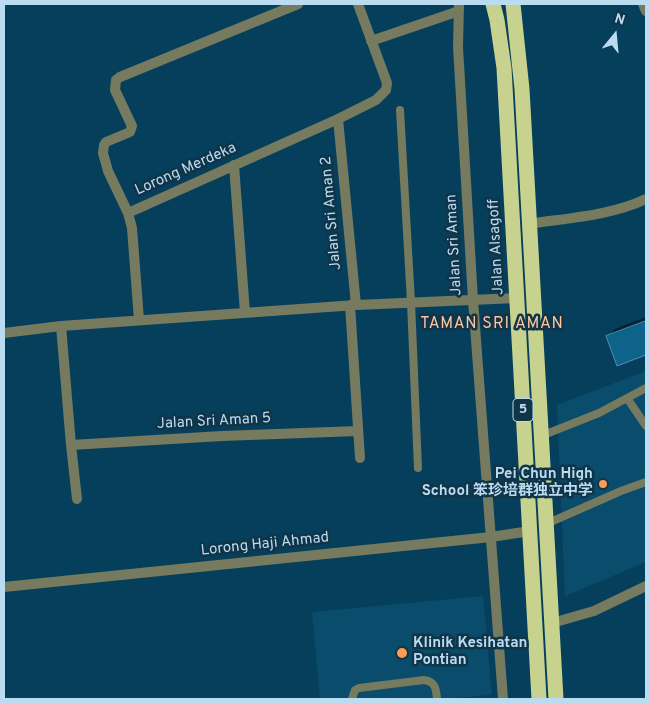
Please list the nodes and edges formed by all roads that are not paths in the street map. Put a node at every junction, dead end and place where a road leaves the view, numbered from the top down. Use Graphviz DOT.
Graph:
graph roads {
  1 [pos="298,4"];
  2 [pos="358,4"];
  3 [pos="493,4"];
  4 [pos="513,4"];
  5 [pos="643,4"];
  6 [pos="459,7"];
  7 [pos="646,11"];
  8 [pos="371,41"];
  9 [pos="400,110"];
  10 [pos="338,119"];
  11 [pos="234,165"];
  12 [pos="646,199"];
  13 [pos="128,213"];
  14 [pos="529,224"];
  15 [pos="517,298"];
  16 [pos="473,300"];
  17 [pos="412,302"];
  18 [pos="353,305"];
  19 [pos="245,313"];
  20 [pos="139,320"];
  21 [pos="61,326"];
  22 [pos="4,333"];
  23 [pos="646,388"];
  24 [pos="627,398"];
  25 [pos="646,426"];
  26 [pos="358,431"];
  27 [pos="541,436"];
  28 [pos="71,445"];
  29 [pos="360,458"];
  30 [pos="418,468"];
  31 [pos="646,482"];
  32 [pos="77,499"];
  33 [pos="546,524"];
  34 [pos="530,532"];
  35 [pos="491,537"];
  36 [pos="646,586"];
  37 [pos="4,587"];
  38 [pos="552,623"];
  39 [pos="352,699"];
  40 [pos="437,699"];
  41 [pos="503,699"];
  42 [pos="539,699"];
  43 [pos="556,699"];
  1 -- 13 [label="street, Lorong Merdeka"];
  2 -- 8 [label="street, Lorong Merdeka"];
  3 -- 15 [label="highway, Jalan Alsagoff / 5"];
  4 -- 14 [label="highway, 5"];
  5 -- 7 [label="street"];
  6 -- 8 [label="street"];
  6 -- 16 [label="street, Jalan Sri Aman"];
  8 -- 10 [label="street, Lorong Merdeka"];
  9 -- 17 [label="lane"];
  10 -- 11 [label="street, Lorong Merdeka"];
  10 -- 18 [label="street, Jalan Sri Aman 2"];
  11 -- 13 [label="street, Lorong Merdeka"];
  11 -- 19 [label="street"];
  12 -- 14 [label="street"];
  13 -- 20 [label="street"];
  14 -- 27 [label="highway, 5"];
  15 -- 16 [label="street"];
  15 -- 34 [label="highway, Jalan Alsagoff / 5"];
  16 -- 17 [label="street"];
  16 -- 35 [label="street, Jalan Sri Aman"];
  17 -- 18 [label="street"];
  17 -- 30 [label="lane"];
  18 -- 19 [label="street"];
  18 -- 26 [label="street, Jalan Sri Aman 2"];
  19 -- 20 [label="street"];
  20 -- 21 [label="street"];
  21 -- 22 [label="street"];
  21 -- 28 [label="street"];
  23 -- 24 [label="lane"];
  24 -- 25 [label="lane"];
  24 -- 27 [label="lane"];
  26 -- 28 [label="street, Jalan Sri Aman 5"];
  26 -- 29 [label="street, Jalan Sri Aman 2"];
  27 -- 33 [label="highway, 5"];
  28 -- 32 [label="street"];
  31 -- 33 [label="lane"];
  33 -- 38 [label="highway, 5"];
  34 -- 35 [label="street, Lorong Haji Ahmad"];
  34 -- 42 [label="highway, Jalan Alsagoff / 5"];
  35 -- 37 [label="street, Lorong Haji Ahmad"];
  35 -- 41 [label="street, Jalan Sri Aman"];
  36 -- 38 [label="street"];
  38 -- 43 [label="highway, 5"];
  39 -- 40 [label="lane"];
}
